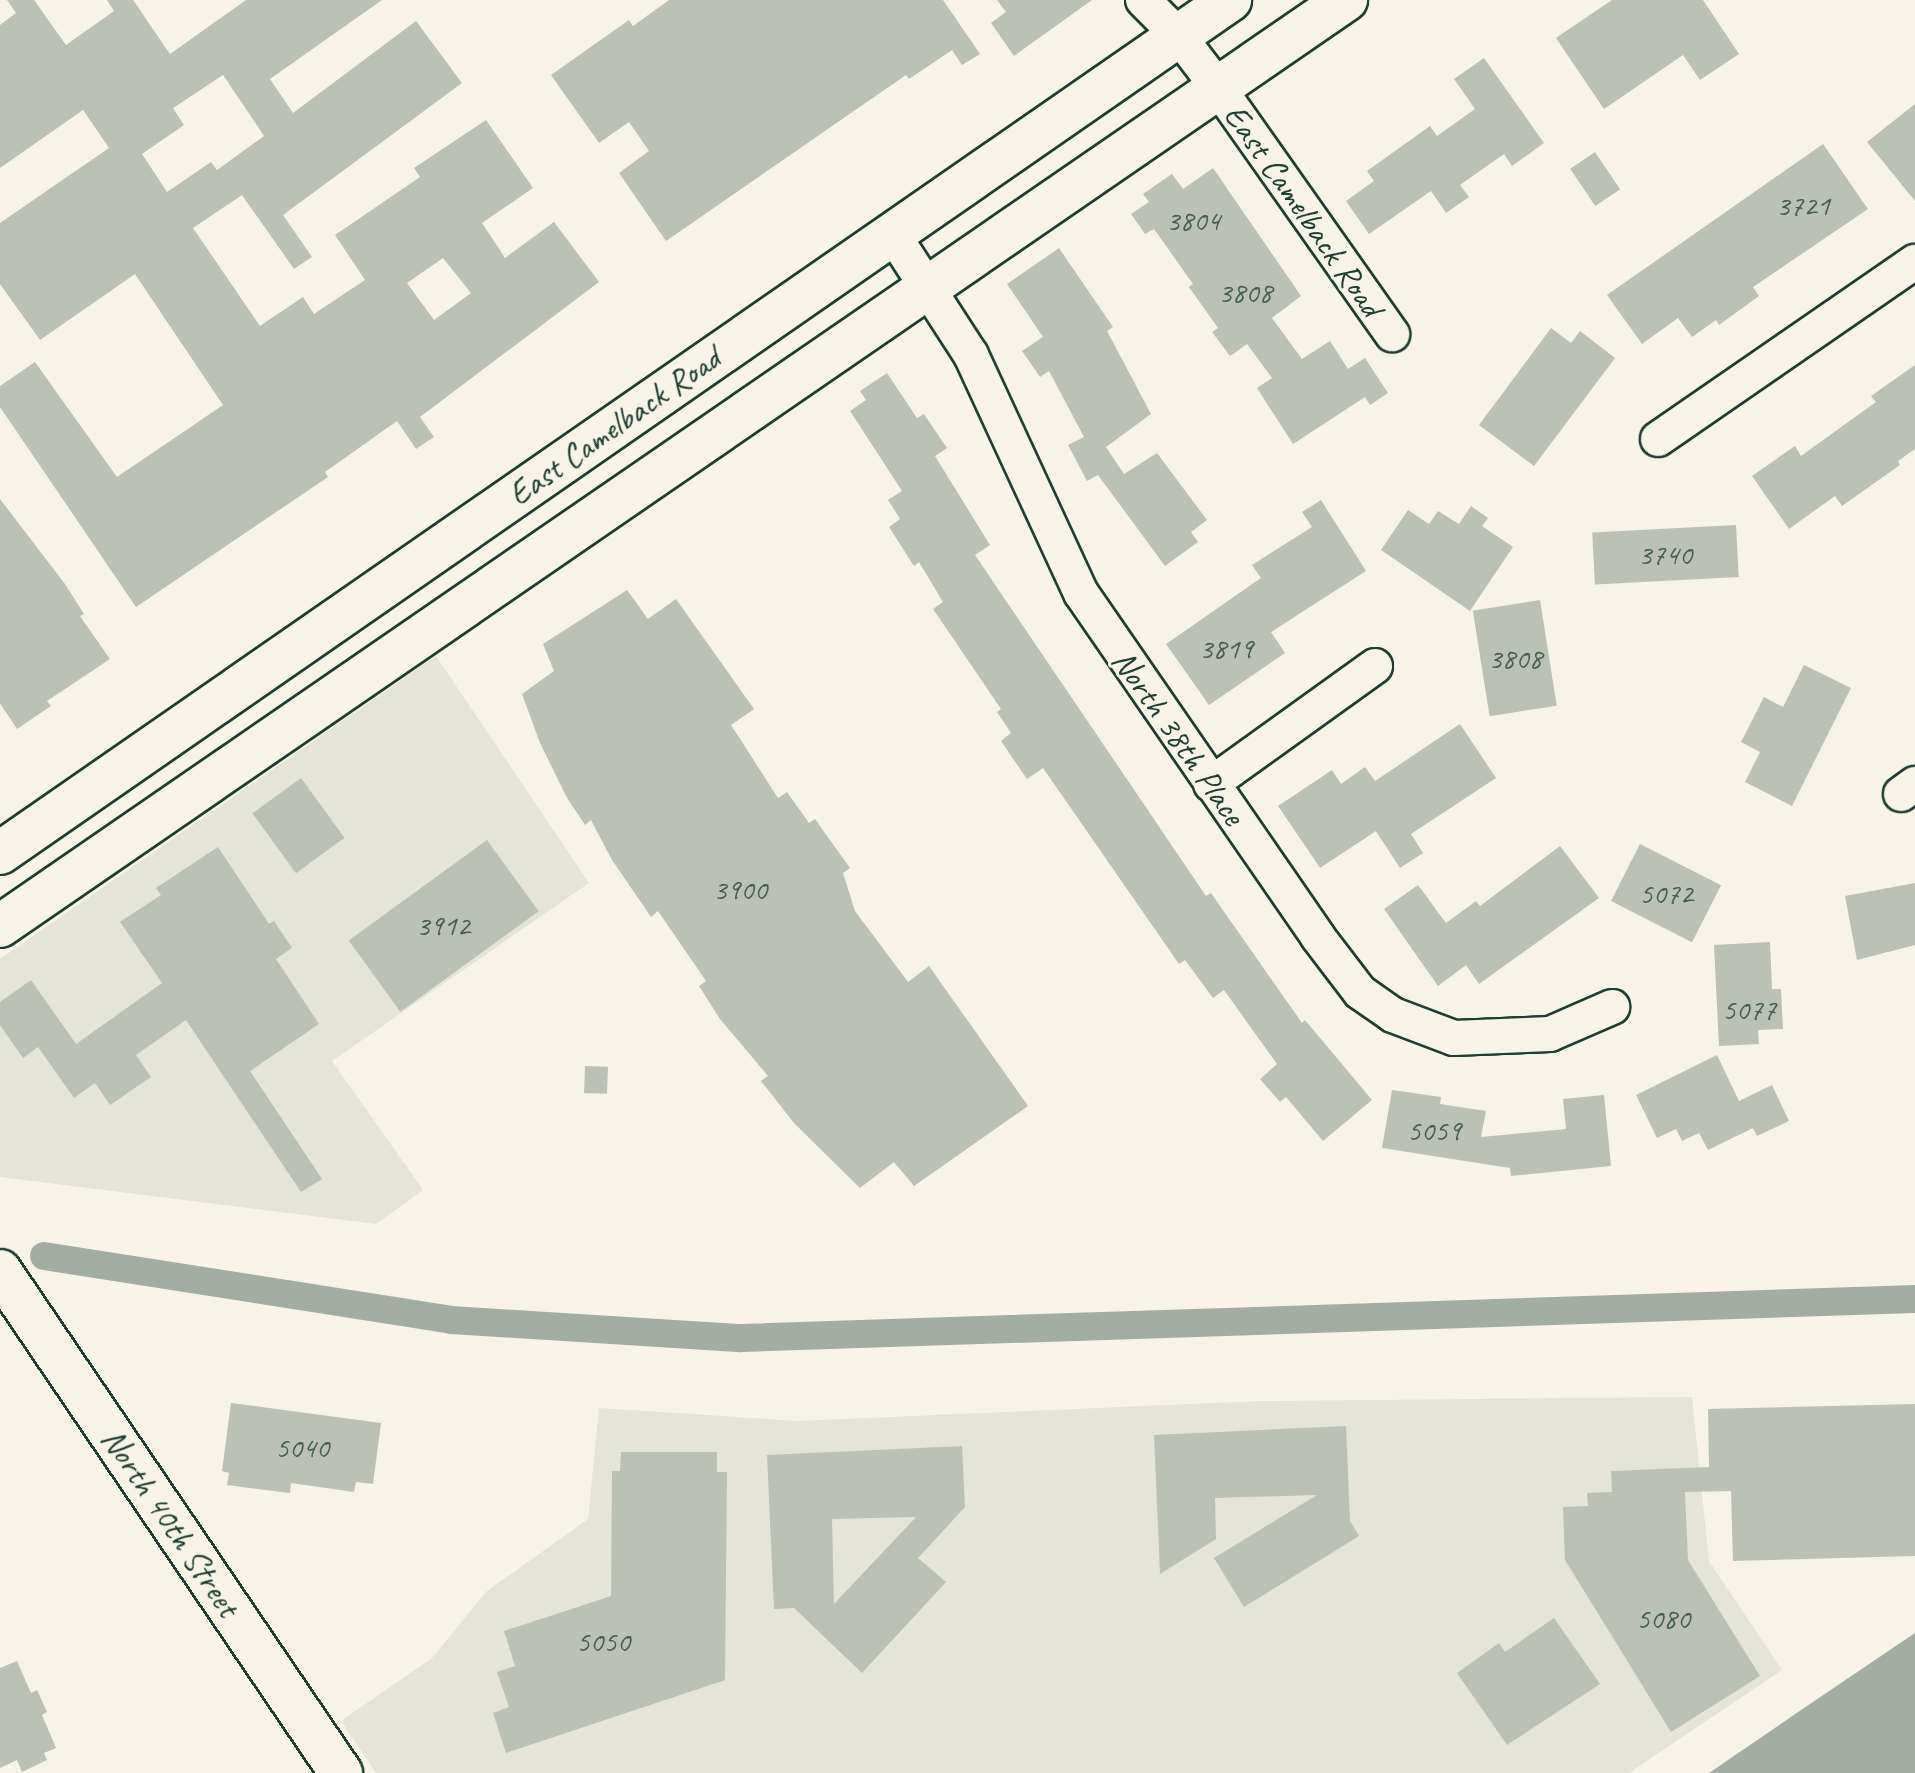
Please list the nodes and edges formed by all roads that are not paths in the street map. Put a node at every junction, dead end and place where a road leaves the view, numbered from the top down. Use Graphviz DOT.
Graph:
graph roads {
  1 [pos="1143,0"];
  2 [pos="1230,0"];
  3 [pos="1346,0"];
  4 [pos="1178,35"];
  5 [pos="1217,86"];
  6 [pos="892,233"];
  7 [pos="1915,262"];
  8 [pos="928,287"];
  9 [pos="1392,334"];
  10 [pos="1658,439"];
  11 [pos="434,551"];
  12 [pos="465,604"];
  13 [pos="1375,666"];
  14 [pos="1211,784"];
  15 [pos="0,853"];
  16 [pos="0,926"];
  17 [pos="1612,1007"];
  18 [pos="12,1287"];
  19 [pos="341,1773"];
  1 -- 4 [label="street"];
  2 -- 4 [label="main road, East Camelback Road"];
  3 -- 5 [label="main road, East Camelback Road"];
  4 -- 5 [label="street"];
  4 -- 6 [label="main road, East Camelback Road"];
  5 -- 8 [label="main road, East Camelback Road"];
  5 -- 9 [label="street, East Camelback Road"];
  6 -- 8 [label="street, North 38th Place"];
  6 -- 11 [label="main road, East Camelback Road"];
  7 -- 10 [label="street"];
  8 -- 12 [label="main road, East Camelback Road"];
  8 -- 14 [label="street, North 38th Place"];
  11 -- 12 [label="main road"];
  11 -- 15 [label="main road, East Camelback Road"];
  12 -- 16 [label="main road, East Camelback Road"];
  13 -- 14 [label="street"];
  14 -- 17 [label="street, North 38th Place"];
  18 -- 19 [label="main road, North 40th Street"];
}
